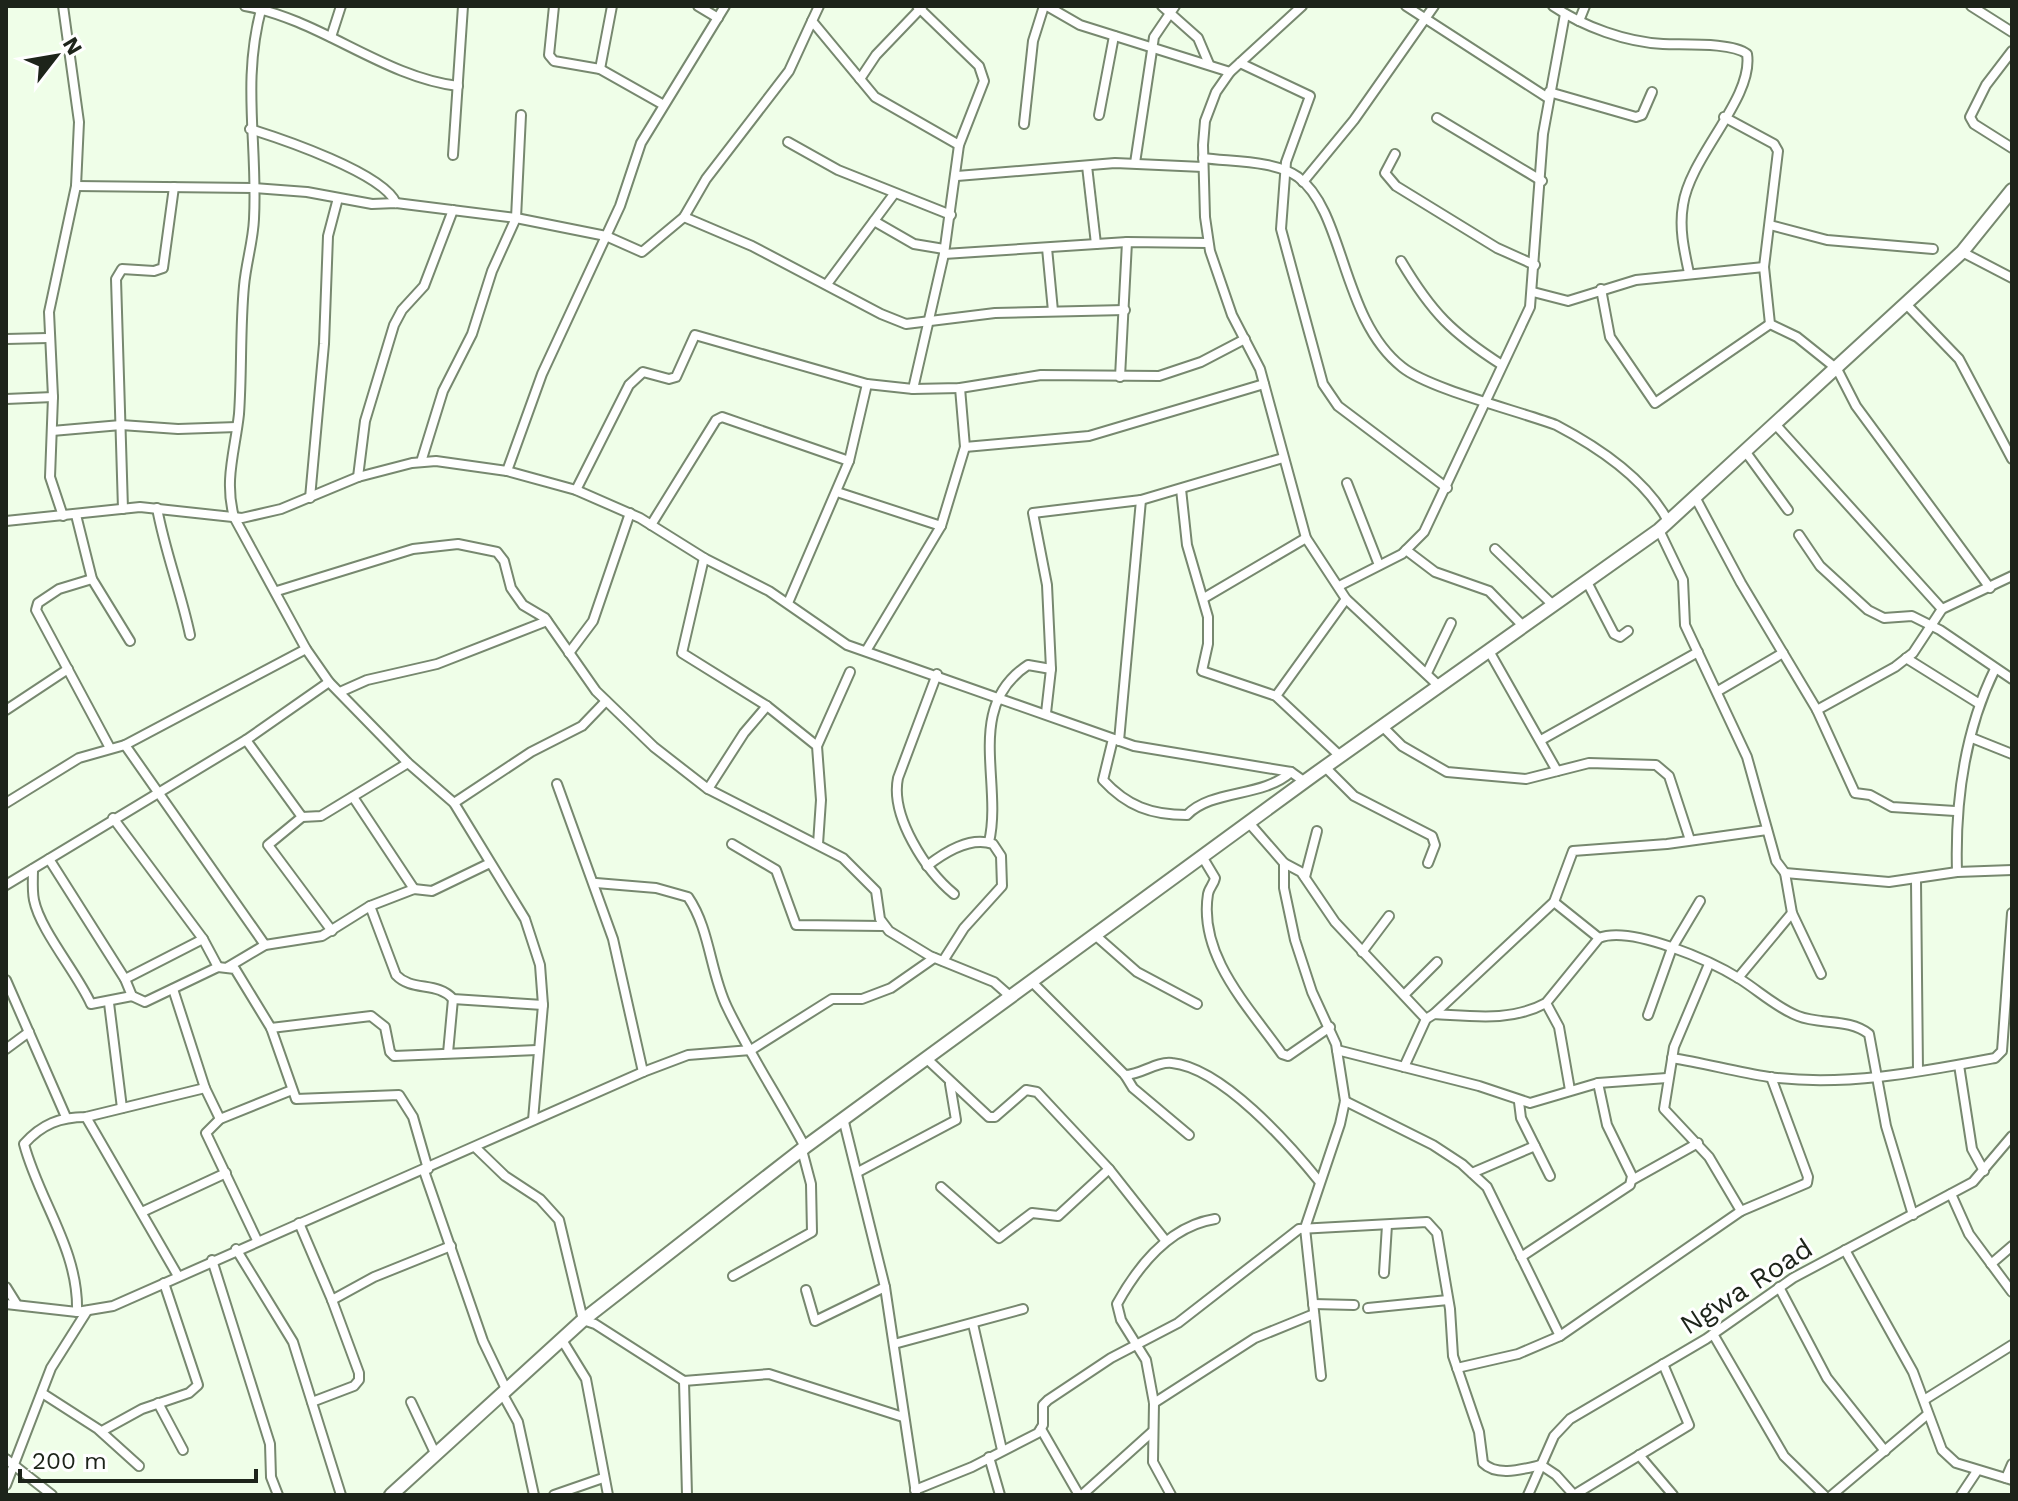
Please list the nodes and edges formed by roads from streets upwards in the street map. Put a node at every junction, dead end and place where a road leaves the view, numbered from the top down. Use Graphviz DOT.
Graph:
graph roads {
  1 [pos="63,6"];
  2 [pos="245,6"];
  3 [pos="341,6"];
  4 [pos="463,6"];
  5 [pos="554,6"];
  6 [pos="612,6"];
  7 [pos="698,6"];
  8 [pos="725,6"];
  9 [pos="819,6"];
  10 [pos="1046,6"];
  11 [pos="1302,6"];
  12 [pos="1406,6"];
  13 [pos="1434,6"];
  14 [pos="1553,6"];
  15 [pos="1585,6"];
  16 [pos="1971,6"];
  17 [pos="262,7"];
  18 [pos="920,7"];
  19 [pos="1169,8"];
  20 [pos="1565,14"];
  21 [pos="718,18"];
  22 [pos="1425,20"];
  23 [pos="812,21"];
  24 [pos="1579,21"];
  25 [pos="2012,32"];
  26 [pos="1114,36"];
  27 [pos="331,37"];
  28 [pos="1152,46"];
  29 [pos="2012,51"];
  30 [pos="1240,63"];
  31 [pos="1209,64"];
  32 [pos="600,69"];
  33 [pos="1230,72"];
  34 [pos="860,79"];
  35 [pos="458,86"];
  36 [pos="1652,92"];
  37 [pos="1548,95"];
  38 [pos="662,104"];
  39 [pos="521,115"];
  40 [pos="1099,115"];
  41 [pos="1724,117"];
  42 [pos="1437,118"];
  43 [pos="1024,124"];
  44 [pos="250,129"];
  45 [pos="788,142"];
  46 [pos="959,145"];
  47 [pos="2012,148"];
  48 [pos="1395,154"];
  49 [pos="453,155"];
  50 [pos="1135,163"];
  51 [pos="1203,163"];
  52 [pos="1087,166"];
  53 [pos="1284,170"];
  54 [pos="957,176"];
  55 [pos="1542,181"];
  56 [pos="1303,182"];
  57 [pos="76,186"];
  58 [pos="174,187"];
  59 [pos="253,188"];
  60 [pos="2012,190"];
  61 [pos="894,194"];
  62 [pos="338,198"];
  63 [pos="396,203"];
  64 [pos="453,210"];
  65 [pos="951,215"];
  66 [pos="684,217"];
  67 [pos="516,218"];
  68 [pos="874,221"];
  69 [pos="1770,225"];
  70 [pos="606,236"];
  71 [pos="1127,242"];
  72 [pos="1208,243"];
  73 [pos="1096,244"];
  74 [pos="1047,248"];
  75 [pos="1933,249"];
  76 [pos="944,252"];
  77 [pos="1962,252"];
  78 [pos="1401,261"];
  79 [pos="1535,265"];
  80 [pos="1764,267"];
  81 [pos="1689,273"];
  82 [pos="2012,278"];
  83 [pos="827,284"];
  84 [pos="1601,289"];
  85 [pos="1533,292"];
  86 [pos="1907,305"];
  87 [pos="1125,310"];
  88 [pos="1053,311"];
  89 [pos="926,324"];
  90 [pos="1770,324"];
  91 [pos="48,338"];
  92 [pos="6,339"];
  93 [pos="1245,339"];
  94 [pos="1502,365"];
  95 [pos="1837,369"];
  96 [pos="1120,377"];
  97 [pos="867,384"];
  98 [pos="1264,384"];
  99 [pos="960,388"];
  100 [pos="913,389"];
  101 [pos="53,397"];
  102 [pos="6,399"];
  103 [pos="1485,399"];
  104 [pos="1775,424"];
  105 [pos="121,425"];
  106 [pos="237,427"];
  107 [pos="52,431"];
  108 [pos="965,447"];
  109 [pos="1745,451"];
  110 [pos="1283,458"];
  111 [pos="2012,459"];
  112 [pos="849,461"];
  113 [pos="421,462"];
  114 [pos="507,471"];
  115 [pos="358,477"];
  116 [pos="1347,483"];
  117 [pos="1447,488"];
  118 [pos="1181,489"];
  119 [pos="576,490"];
  120 [pos="837,492"];
  121 [pos="1695,497"];
  122 [pos="310,498"];
  123 [pos="1141,500"];
  124 [pos="157,508"];
  125 [pos="123,509"];
  126 [pos="1788,510"];
  127 [pos="630,513"];
  128 [pos="76,515"];
  129 [pos="63,516"];
  130 [pos="234,517"];
  131 [pos="6,521"];
  132 [pos="651,525"];
  133 [pos="1664,525"];
  134 [pos="941,526"];
  135 [pos="1799,535"];
  136 [pos="1306,538"];
  137 [pos="1495,549"];
  138 [pos="1406,550"];
  139 [pos="704,558"];
  140 [pos="1379,565"];
  141 [pos="2012,576"];
  142 [pos="92,579"];
  143 [pos="1587,582"];
  144 [pos="1339,586"];
  145 [pos="1990,588"];
  146 [pos="277,591"];
  147 [pos="1204,598"];
  148 [pos="1346,599"];
  149 [pos="788,603"];
  150 [pos="1553,605"];
  151 [pos="1942,609"];
  152 [pos="547,621"];
  153 [pos="1451,623"];
  154 [pos="1524,627"];
  155 [pos="1933,627"];
  156 [pos="1628,631"];
  157 [pos="190,635"];
  158 [pos="130,641"];
  159 [pos="306,649"];
  160 [pos="866,651"];
  161 [pos="1489,651"];
  162 [pos="1698,652"];
  163 [pos="569,653"];
  164 [pos="1783,653"];
  165 [pos="1906,658"];
  166 [pos="68,669"];
  167 [pos="1051,669"];
  168 [pos="1995,669"];
  169 [pos="850,672"];
  170 [pos="1427,673"];
  171 [pos="937,674"];
  172 [pos="2012,679"];
  173 [pos="329,682"];
  174 [pos="1439,686"];
  175 [pos="1718,691"];
  176 [pos="340,692"];
  177 [pos="1276,696"];
  178 [pos="996,697"];
  179 [pos="606,701"];
  180 [pos="1978,703"];
  181 [pos="767,706"];
  182 [pos="6,710"];
  183 [pos="1817,710"];
  184 [pos="1046,713"];
  185 [pos="1383,727"];
  186 [pos="1972,738"];
  187 [pos="246,740"];
  188 [pos="1116,740"];
  189 [pos="1541,740"];
  190 [pos="125,745"];
  191 [pos="817,746"];
  192 [pos="110,748"];
  193 [pos="2012,754"];
  194 [pos="1340,756"];
  195 [pos="408,763"];
  196 [pos="1325,767"];
  197 [pos="1557,771"];
  198 [pos="1291,772"];
  199 [pos="1305,782"];
  200 [pos="557,784"];
  201 [pos="708,789"];
  202 [pos="159,790"];
  203 [pos="353,797"];
  204 [pos="6,803"];
  205 [pos="454,803"];
  206 [pos="1955,811"];
  207 [pos="302,817"];
  208 [pos="113,818"];
  209 [pos="1250,824"];
  210 [pos="1767,830"];
  211 [pos="1317,831"];
  212 [pos="1690,840"];
  213 [pos="989,842"];
  214 [pos="732,844"];
  215 [pos="818,844"];
  216 [pos="1203,858"];
  217 [pos="49,859"];
  218 [pos="1284,863"];
  219 [pos="1428,863"];
  220 [pos="488,864"];
  221 [pos="927,866"];
  222 [pos="33,869"];
  223 [pos="2012,870"];
  224 [pos="1957,872"];
  225 [pos="1785,873"];
  226 [pos="1305,877"];
  227 [pos="1916,881"];
  228 [pos="596,883"];
  229 [pos="6,885"];
  230 [pos="414,889"];
  231 [pos="954,894"];
  232 [pos="1700,901"];
  233 [pos="1554,902"];
  234 [pos="370,906"];
  235 [pos="1792,913"];
  236 [pos="2012,913"];
  237 [pos="1389,916"];
  238 [pos="883,926"];
  239 [pos="332,931"];
  240 [pos="1095,935"];
  241 [pos="1599,938"];
  242 [pos="203,939"];
  243 [pos="265,945"];
  244 [pos="1672,948"];
  245 [pos="1362,952"];
  246 [pos="939,960"];
  247 [pos="1437,962"];
  248 [pos="1709,964"];
  249 [pos="223,967"];
  250 [pos="1821,974"];
  251 [pos="1738,978"];
  252 [pos="125,979"];
  253 [pos="6,980"];
  254 [pos="1032,982"];
  255 [pos="173,989"];
  256 [pos="1404,995"];
  257 [pos="132,996"];
  258 [pos="1011,997"];
  259 [pos="453,999"];
  260 [pos="109,1003"];
  261 [pos="1546,1003"];
  262 [pos="1197,1004"];
  263 [pos="543,1005"];
  264 [pos="1648,1015"];
  265 [pos="1430,1017"];
  266 [pos="1330,1027"];
  267 [pos="271,1028"];
  268 [pos="29,1032"];
  269 [pos="6,1049"];
  270 [pos="537,1050"];
  271 [pos="751,1050"];
  272 [pos="1337,1050"];
  273 [pos="448,1053"];
  274 [pos="1672,1058"];
  275 [pos="927,1059"];
  276 [pos="1959,1065"];
  277 [pos="1404,1067"];
  278 [pos="1918,1071"];
  279 [pos="643,1072"];
  280 [pos="1125,1075"];
  281 [pos="1771,1077"];
  282 [pos="1667,1078"];
  283 [pos="1879,1078"];
  284 [pos="1598,1083"];
  285 [pos="950,1084"];
  286 [pos="205,1088"];
  287 [pos="292,1090"];
  288 [pos="1570,1090"];
  289 [pos="1345,1101"];
  290 [pos="1519,1102"];
  291 [pos="122,1108"];
  292 [pos="66,1117"];
  293 [pos="86,1117"];
  294 [pos="843,1118"];
  295 [pos="220,1119"];
  296 [pos="533,1120"];
  297 [pos="1189,1135"];
  298 [pos="2012,1136"];
  299 [pos="1698,1143"];
  300 [pos="1535,1146"];
  301 [pos="476,1148"];
  302 [pos="804,1148"];
  303 [pos="1109,1169"];
  304 [pos="426,1170"];
  305 [pos="1984,1171"];
  306 [pos="858,1172"];
  307 [pos="226,1173"];
  308 [pos="1472,1173"];
  309 [pos="1550,1176"];
  310 [pos="1632,1180"];
  311 [pos="1319,1181"];
  312 [pos="941,1187"];
  313 [pos="1951,1194"];
  314 [pos="1741,1211"];
  315 [pos="142,1212"];
  316 [pos="1913,1215"];
  317 [pos="1215,1219"];
  318 [pos="299,1223"];
  319 [pos="1387,1225"];
  320 [pos="1305,1228"];
  321 [pos="257,1240"];
  322 [pos="1165,1240"];
  323 [pos="451,1246"];
  324 [pos="2012,1246"];
  325 [pos="236,1249"];
  326 [pos="1845,1250"];
  327 [pos="1521,1257"];
  328 [pos="212,1260"];
  329 [pos="1991,1264"];
  330 [pos="1384,1273"];
  331 [pos="178,1276"];
  332 [pos="733,1276"];
  333 [pos="164,1283"];
  334 [pos="6,1287"];
  335 [pos="885,1287"];
  336 [pos="1779,1287"];
  337 [pos="806,1290"];
  338 [pos="2012,1292"];
  339 [pos="332,1300"];
  340 [pos="1448,1300"];
  341 [pos="11,1303"];
  342 [pos="1354,1305"];
  343 [pos="1368,1308"];
  344 [pos="1023,1309"];
  345 [pos="1313,1309"];
  346 [pos="82,1312"];
  347 [pos="583,1320"];
  348 [pos="973,1324"];
  349 [pos="1713,1334"];
  350 [pos="1560,1336"];
  351 [pos="562,1340"];
  352 [pos="894,1344"];
  353 [pos="2012,1345"];
  354 [pos="1139,1346"];
  355 [pos="1663,1364"];
  356 [pos="1457,1368"];
  357 [pos="1321,1376"];
  358 [pos="684,1381"];
  359 [pos="504,1391"];
  360 [pos="42,1393"];
  361 [pos="1924,1400"];
  362 [pos="312,1402"];
  363 [pos="411,1402"];
  364 [pos="158,1403"];
  365 [pos="1154,1403"];
  366 [pos="1928,1414"];
  367 [pos="903,1417"];
  368 [pos="1041,1429"];
  369 [pos="102,1431"];
  370 [pos="1152,1432"];
  371 [pos="183,1450"];
  372 [pos="1002,1450"];
  373 [pos="1885,1451"];
  374 [pos="435,1453"];
  375 [pos="1639,1455"];
  376 [pos="989,1457"];
  377 [pos="10,1461"];
  378 [pos="2012,1464"];
  379 [pos="1541,1465"];
  380 [pos="139,1466"];
  381 [pos="1977,1471"];
  382 [pos="603,1478"];
  383 [pos="2009,1479"];
  384 [pos="6,1485"];
  385 [pos="916,1492"];
  386 [pos="687,1494"];
  387 [pos="52,1495"];
  388 [pos="278,1495"];
  389 [pos="341,1495"];
  390 [pos="391,1495"];
  391 [pos="534,1495"];
  392 [pos="554,1495"];
  393 [pos="608,1495"];
  394 [pos="696,1495"];
  395 [pos="1000,1495"];
  396 [pos="1080,1495"];
  397 [pos="1171,1495"];
  398 [pos="1528,1495"];
  399 [pos="1574,1495"];
  400 [pos="1673,1495"];
  401 [pos="1824,1495"];
  402 [pos="1832,1495"];
  403 [pos="1961,1495"];
  1 -- 57 [label="street"];
  2 -- 17 [label="street"];
  3 -- 27 [label="street"];
  4 -- 35 [label="street"];
  5 -- 32 [label="street"];
  6 -- 32 [label="street"];
  7 -- 21 [label="street"];
  8 -- 21 [label="street"];
  9 -- 23 [label="street"];
  10 -- 26 [label="street"];
  10 -- 43 [label="street"];
  11 -- 30 [label="street"];
  12 -- 22 [label="street"];
  13 -- 22 [label="street"];
  14 -- 20 [label="street"];
  15 -- 24 [label="street"];
  16 -- 25 [label="street"];
  17 -- 27 [label="street"];
  17 -- 44 [label="street"];
  18 -- 34 [label="street"];
  18 -- 46 [label="street"];
  19 -- 28 [label="street"];
  19 -- 31 [label="street"];
  20 -- 24 [label="street"];
  20 -- 37 [label="street"];
  21 -- 38 [label="street"];
  22 -- 37 [label="street"];
  22 -- 56 [label="street"];
  23 -- 34 [label="street"];
  23 -- 66 [label="street"];
  24 -- 41 [label="street"];
  26 -- 28 [label="street"];
  26 -- 40 [label="street"];
  27 -- 35 [label="street"];
  28 -- 31 [label="street"];
  28 -- 50 [label="street"];
  29 -- 47 [label="street"];
  30 -- 33 [label="street"];
  30 -- 53 [label="street"];
  31 -- 33 [label="street"];
  32 -- 38 [label="street"];
  33 -- 51 [label="street"];
  34 -- 46 [label="street"];
  35 -- 49 [label="street"];
  36 -- 37 [label="street"];
  37 -- 55 [label="street"];
  38 -- 70 [label="street"];
  39 -- 67 [label="street"];
  41 -- 69 [label="street"];
  41 -- 81 [label="street"];
  42 -- 55 [label="street"];
  44 -- 59 [label="street"];
  44 -- 63 [label="street"];
  45 -- 61 [label="street"];
  46 -- 54 [label="street"];
  48 -- 79 [label="street"];
  50 -- 51 [label="street"];
  50 -- 52 [label="street"];
  51 -- 53 [label="street"];
  51 -- 72 [label="street"];
  52 -- 54 [label="street"];
  52 -- 73 [label="street"];
  53 -- 56 [label="street"];
  53 -- 117 [label="street"];
  54 -- 65 [label="street"];
  55 -- 79 [label="street"];
  56 -- 103 [label="street"];
  57 -- 58 [label="street"];
  57 -- 91 [label="street"];
  58 -- 59 [label="street"];
  58 -- 105 [label="street"];
  59 -- 62 [label="street"];
  59 -- 106 [label="street"];
  60 -- 77 [label="street"];
  61 -- 65 [label="street"];
  61 -- 68 [label="street"];
  62 -- 63 [label="street"];
  62 -- 122 [label="street"];
  63 -- 64 [label="street"];
  64 -- 67 [label="street"];
  64 -- 115 [label="street"];
  65 -- 76 [label="street"];
  66 -- 70 [label="street"];
  66 -- 83 [label="street"];
  67 -- 70 [label="street"];
  67 -- 113 [label="street"];
  68 -- 76 [label="street"];
  68 -- 83 [label="street"];
  69 -- 75 [label="street"];
  69 -- 80 [label="street"];
  70 -- 114 [label="street"];
  71 -- 72 [label="street"];
  71 -- 73 [label="street"];
  71 -- 87 [label="street"];
  72 -- 93 [label="street"];
  73 -- 74 [label="street"];
  74 -- 76 [label="street"];
  74 -- 88 [label="street"];
  76 -- 89 [label="street"];
  77 -- 82 [label="street"];
  77 -- 86 [label="street"];
  78 -- 94 [label="street"];
  79 -- 85 [label="street"];
  80 -- 81 [label="street"];
  80 -- 90 [label="street"];
  81 -- 84 [label="street"];
  83 -- 89 [label="street"];
  84 -- 85 [label="street"];
  84 -- 90 [label="street"];
  85 -- 94 [label="street"];
  86 -- 95 [label="street"];
  86 -- 111 [label="street"];
  87 -- 88 [label="street"];
  87 -- 96 [label="street"];
  88 -- 89 [label="street"];
  89 -- 100 [label="street"];
  90 -- 95 [label="street"];
  91 -- 92 [label="street"];
  91 -- 101 [label="street"];
  93 -- 96 [label="street"];
  93 -- 98 [label="street"];
  94 -- 103 [label="street"];
  95 -- 104 [label="street"];
  95 -- 145 [label="street"];
  96 -- 99 [label="street"];
  97 -- 100 [label="street"];
  97 -- 112 [label="street"];
  97 -- 119 [label="street"];
  98 -- 108 [label="street"];
  98 -- 110 [label="street"];
  99 -- 100 [label="street"];
  99 -- 108 [label="street"];
  101 -- 102 [label="street"];
  101 -- 107 [label="street"];
  103 -- 117 [label="street"];
  103 -- 133 [label="street"];
  104 -- 109 [label="street"];
  104 -- 151 [label="street"];
  105 -- 106 [label="street"];
  105 -- 107 [label="street"];
  105 -- 125 [label="street"];
  106 -- 130 [label="street"];
  107 -- 129 [label="street"];
  108 -- 134 [label="street"];
  109 -- 121 [label="street"];
  109 -- 126 [label="street"];
  110 -- 118 [label="street"];
  110 -- 136 [label="street"];
  112 -- 120 [label="street"];
  112 -- 132 [label="street"];
  113 -- 114 [label="street"];
  113 -- 115 [label="street"];
  114 -- 119 [label="street"];
  115 -- 122 [label="street"];
  116 -- 140 [label="street"];
  117 -- 138 [label="street"];
  118 -- 123 [label="street"];
  118 -- 147 [label="street"];
  119 -- 127 [label="street"];
  120 -- 134 [label="street"];
  120 -- 149 [label="street"];
  121 -- 133 [label="street"];
  121 -- 164 [label="street"];
  122 -- 130 [label="street"];
  123 -- 167 [label="street"];
  123 -- 188 [label="street"];
  124 -- 125 [label="street"];
  124 -- 130 [label="street"];
  124 -- 157 [label="street"];
  125 -- 128 [label="street"];
  127 -- 132 [label="street"];
  127 -- 163 [label="street"];
  128 -- 129 [label="street"];
  128 -- 142 [label="street"];
  129 -- 131 [label="street"];
  130 -- 146 [label="street"];
  132 -- 139 [label="street"];
  133 -- 143 [label="street"];
  133 -- 162 [label="street"];
  134 -- 160 [label="street"];
  135 -- 155 [label="street"];
  136 -- 144 [label="street"];
  136 -- 147 [label="street"];
  137 -- 150 [label="street"];
  138 -- 140 [label="street"];
  138 -- 154 [label="street"];
  139 -- 149 [label="street"];
  139 -- 181 [label="street"];
  140 -- 144 [label="street"];
  141 -- 145 [label="street"];
  142 -- 158 [label="street"];
  142 -- 166 [label="street"];
  143 -- 150 [label="street"];
  143 -- 156 [label="street"];
  144 -- 148 [label="street"];
  145 -- 151 [label="street"];
  146 -- 152 [label="street"];
  146 -- 159 [label="street"];
  147 -- 177 [label="street"];
  148 -- 170 [label="street"];
  148 -- 177 [label="street"];
  149 -- 160 [label="street"];
  150 -- 154 [label="street"];
  151 -- 155 [label="street"];
  152 -- 163 [label="street"];
  152 -- 176 [label="street"];
  153 -- 170 [label="street"];
  154 -- 161 [label="street"];
  155 -- 165 [label="street"];
  155 -- 168 [label="street"];
  159 -- 173 [label="street"];
  159 -- 190 [label="street"];
  160 -- 171 [label="street"];
  161 -- 174 [label="street"];
  161 -- 189 [label="street"];
  162 -- 175 [label="street"];
  162 -- 189 [label="street"];
  163 -- 179 [label="street"];
  164 -- 175 [label="street"];
  164 -- 183 [label="street"];
  165 -- 180 [label="street"];
  165 -- 183 [label="street"];
  166 -- 182 [label="street"];
  166 -- 192 [label="street"];
  167 -- 178 [label="street"];
  167 -- 184 [label="street"];
  168 -- 172 [label="street"];
  168 -- 180 [label="street"];
  169 -- 191 [label="street"];
  170 -- 174 [label="street"];
  171 -- 178 [label="street"];
  171 -- 221 [label="street"];
  173 -- 176 [label="street"];
  173 -- 187 [label="street"];
  174 -- 185 [label="street"];
  175 -- 210 [label="street"];
  176 -- 195 [label="street"];
  177 -- 194 [label="street"];
  178 -- 184 [label="street"];
  178 -- 213 [label="street"];
  179 -- 201 [label="street"];
  179 -- 205 [label="street"];
  180 -- 186 [label="street"];
  181 -- 191 [label="street"];
  181 -- 201 [label="street"];
  183 -- 206 [label="street"];
  184 -- 188 [label="street"];
  185 -- 194 [label="street"];
  185 -- 197 [label="street"];
  186 -- 193 [label="street"];
  186 -- 206 [label="street"];
  187 -- 202 [label="street"];
  187 -- 207 [label="street"];
  188 -- 198 [label="street"];
  188 -- 198 [label="street"];
  189 -- 197 [label="street"];
  190 -- 192 [label="street"];
  190 -- 202 [label="street"];
  191 -- 215 [label="street"];
  192 -- 204 [label="street"];
  194 -- 196 [label="street"];
  195 -- 203 [label="street"];
  195 -- 205 [label="street"];
  196 -- 199 [label="street"];
  196 -- 219 [label="street"];
  197 -- 212 [label="street"];
  198 -- 199 [label="street"];
  199 -- 209 [label="street"];
  200 -- 228 [label="street"];
  201 -- 215 [label="street"];
  202 -- 208 [label="street"];
  202 -- 243 [label="street"];
  203 -- 207 [label="street"];
  203 -- 230 [label="street"];
  205 -- 220 [label="street"];
  206 -- 224 [label="street"];
  207 -- 239 [label="street"];
  208 -- 217 [label="street"];
  208 -- 242 [label="street"];
  209 -- 216 [label="street"];
  209 -- 218 [label="street"];
  210 -- 212 [label="street"];
  210 -- 225 [label="street"];
  211 -- 226 [label="street"];
  212 -- 233 [label="street"];
  213 -- 221 [label="street"];
  213 -- 246 [label="street"];
  214 -- 238 [label="street"];
  215 -- 238 [label="street"];
  216 -- 240 [label="street"];
  216 -- 266 [label="street"];
  217 -- 222 [label="street"];
  217 -- 252 [label="street"];
  218 -- 226 [label="street"];
  218 -- 266 [label="street"];
  220 -- 230 [label="street"];
  220 -- 263 [label="street"];
  221 -- 231 [label="street"];
  222 -- 229 [label="street"];
  222 -- 260 [label="street"];
  223 -- 224 [label="street"];
  224 -- 227 [label="street"];
  225 -- 227 [label="street"];
  225 -- 235 [label="street"];
  226 -- 245 [label="street"];
  227 -- 278 [label="street"];
  228 -- 271 [label="street"];
  228 -- 279 [label="street"];
  230 -- 234 [label="street"];
  232 -- 244 [label="street"];
  233 -- 241 [label="street"];
  233 -- 265 [label="street"];
  234 -- 239 [label="street"];
  234 -- 259 [label="street"];
  235 -- 250 [label="street"];
  235 -- 251 [label="street"];
  236 -- 276 [label="street"];
  237 -- 245 [label="street"];
  238 -- 246 [label="street"];
  239 -- 243 [label="street"];
  240 -- 254 [label="street"];
  240 -- 262 [label="street"];
  241 -- 244 [label="street"];
  241 -- 261 [label="street"];
  242 -- 249 [label="street"];
  242 -- 252 [label="street"];
  243 -- 249 [label="street"];
  244 -- 248 [label="street"];
  244 -- 264 [label="street"];
  245 -- 256 [label="street"];
  246 -- 258 [label="street"];
  246 -- 271 [label="street"];
  247 -- 256 [label="street"];
  248 -- 251 [label="street"];
  248 -- 274 [label="street"];
  249 -- 255 [label="street"];
  249 -- 267 [label="street"];
  251 -- 283 [label="street"];
  252 -- 257 [label="street"];
  253 -- 268 [label="street"];
  254 -- 258 [label="street"];
  254 -- 280 [label="street"];
  255 -- 257 [label="street"];
  255 -- 286 [label="street"];
  256 -- 265 [label="street"];
  257 -- 260 [label="street"];
  258 -- 275 [label="street"];
  259 -- 263 [label="street"];
  259 -- 273 [label="street"];
  260 -- 291 [label="street"];
  261 -- 265 [label="street"];
  261 -- 288 [label="street"];
  263 -- 270 [label="street"];
  265 -- 277 [label="street"];
  266 -- 272 [label="street"];
  267 -- 273 [label="street"];
  267 -- 287 [label="street"];
  268 -- 269 [label="street"];
  268 -- 292 [label="street"];
  270 -- 273 [label="street"];
  270 -- 296 [label="street"];
  271 -- 279 [label="street"];
  271 -- 302 [label="street"];
  272 -- 277 [label="street"];
  272 -- 289 [label="street"];
  274 -- 281 [label="street"];
  274 -- 282 [label="street"];
  275 -- 285 [label="street"];
  275 -- 294 [label="street"];
  276 -- 278 [label="street"];
  276 -- 305 [label="street"];
  277 -- 290 [label="street"];
  278 -- 283 [label="street"];
  279 -- 296 [label="street"];
  280 -- 297 [label="street"];
  280 -- 311 [label="street"];
  281 -- 283 [label="street"];
  281 -- 314 [label="street"];
  282 -- 284 [label="street"];
  282 -- 299 [label="street"];
  283 -- 316 [label="street"];
  284 -- 288 [label="street"];
  284 -- 310 [label="street"];
  285 -- 303 [label="street"];
  285 -- 306 [label="street"];
  286 -- 291 [label="street"];
  286 -- 295 [label="street"];
  287 -- 295 [label="street"];
  287 -- 304 [label="street"];
  288 -- 290 [label="street"];
  289 -- 308 [label="street"];
  289 -- 311 [label="street"];
  290 -- 300 [label="street"];
  291 -- 293 [label="street"];
  292 -- 293 [label="street"];
  292 -- 346 [label="street"];
  293 -- 315 [label="street"];
  294 -- 302 [label="street"];
  294 -- 306 [label="street"];
  295 -- 307 [label="street"];
  296 -- 301 [label="street"];
  298 -- 305 [label="street, Ngwa Road"];
  299 -- 310 [label="street"];
  299 -- 314 [label="street"];
  300 -- 308 [label="street"];
  300 -- 309 [label="street"];
  301 -- 304 [label="street"];
  301 -- 347 [label="street"];
  302 -- 332 [label="street"];
  302 -- 347 [label="street"];
  303 -- 312 [label="street"];
  303 -- 322 [label="street"];
  304 -- 318 [label="street"];
  304 -- 323 [label="street"];
  305 -- 313 [label="street, Ngwa Road"];
  306 -- 335 [label="street"];
  307 -- 315 [label="street"];
  307 -- 321 [label="street"];
  308 -- 327 [label="street"];
  310 -- 327 [label="street"];
  311 -- 320 [label="street"];
  313 -- 316 [label="street, Ngwa Road"];
  313 -- 329 [label="street"];
  314 -- 350 [label="street"];
  315 -- 331 [label="street"];
  316 -- 326 [label="street, Ngwa Road"];
  317 -- 322 [label="street"];
  318 -- 321 [label="street"];
  318 -- 339 [label="street"];
  319 -- 320 [label="street"];
  319 -- 330 [label="street"];
  319 -- 340 [label="street"];
  320 -- 345 [label="street"];
  320 -- 354 [label="street"];
  321 -- 325 [label="street"];
  322 -- 354 [label="street"];
  323 -- 339 [label="street"];
  323 -- 359 [label="street"];
  324 -- 329 [label="street"];
  325 -- 328 [label="street"];
  325 -- 362 [label="street"];
  326 -- 336 [label="street, Ngwa Road"];
  326 -- 361 [label="street"];
  327 -- 350 [label="street"];
  328 -- 331 [label="street"];
  328 -- 388 [label="street"];
  329 -- 338 [label="street"];
  331 -- 333 [label="street"];
  333 -- 346 [label="street"];
  333 -- 364 [label="street"];
  334 -- 341 [label="street"];
  335 -- 337 [label="street"];
  335 -- 352 [label="street"];
  336 -- 349 [label="street, Ngwa Road"];
  336 -- 373 [label="street"];
  339 -- 362 [label="street"];
  340 -- 343 [label="street"];
  340 -- 356 [label="street"];
  341 -- 346 [label="street"];
  342 -- 345 [label="street"];
  344 -- 348 [label="street"];
  345 -- 357 [label="street"];
  345 -- 365 [label="street"];
  346 -- 360 [label="street"];
  347 -- 351 [label="street"];
  347 -- 358 [label="street"];
  348 -- 352 [label="street"];
  348 -- 372 [label="street"];
  349 -- 355 [label="street, Ngwa Road"];
  349 -- 401 [label="street"];
  350 -- 356 [label="street"];
  351 -- 359 [label="street"];
  351 -- 382 [label="street"];
  352 -- 367 [label="street"];
  353 -- 361 [label="street"];
  354 -- 365 [label="street"];
  354 -- 368 [label="street"];
  355 -- 375 [label="street"];
  355 -- 379 [label="street, Ngwa Road"];
  356 -- 379 [label="street"];
  358 -- 367 [label="street"];
  358 -- 386 [label="street"];
  359 -- 374 [label="street"];
  359 -- 391 [label="street"];
  360 -- 369 [label="street"];
  360 -- 377 [label="street"];
  361 -- 366 [label="street"];
  362 -- 389 [label="street"];
  363 -- 374 [label="street"];
  364 -- 369 [label="street"];
  364 -- 371 [label="street"];
  365 -- 370 [label="street"];
  366 -- 373 [label="street"];
  366 -- 381 [label="street"];
  367 -- 385 [label="street"];
  368 -- 372 [label="street"];
  368 -- 396 [label="street"];
  369 -- 380 [label="street"];
  370 -- 396 [label="street"];
  370 -- 397 [label="street"];
  372 -- 376 [label="street"];
  373 -- 402 [label="street"];
  374 -- 390 [label="street"];
  375 -- 399 [label="street"];
  375 -- 400 [label="street"];
  376 -- 385 [label="street"];
  376 -- 395 [label="street"];
  377 -- 384 [label="street"];
  377 -- 387 [label="street"];
  378 -- 383 [label="street"];
  379 -- 398 [label="street, Ngwa Road"];
  379 -- 399 [label="street"];
  381 -- 383 [label="street"];
  381 -- 403 [label="street"];
  382 -- 392 [label="street"];
  382 -- 393 [label="street"];
  386 -- 394 [label="street"];
}
